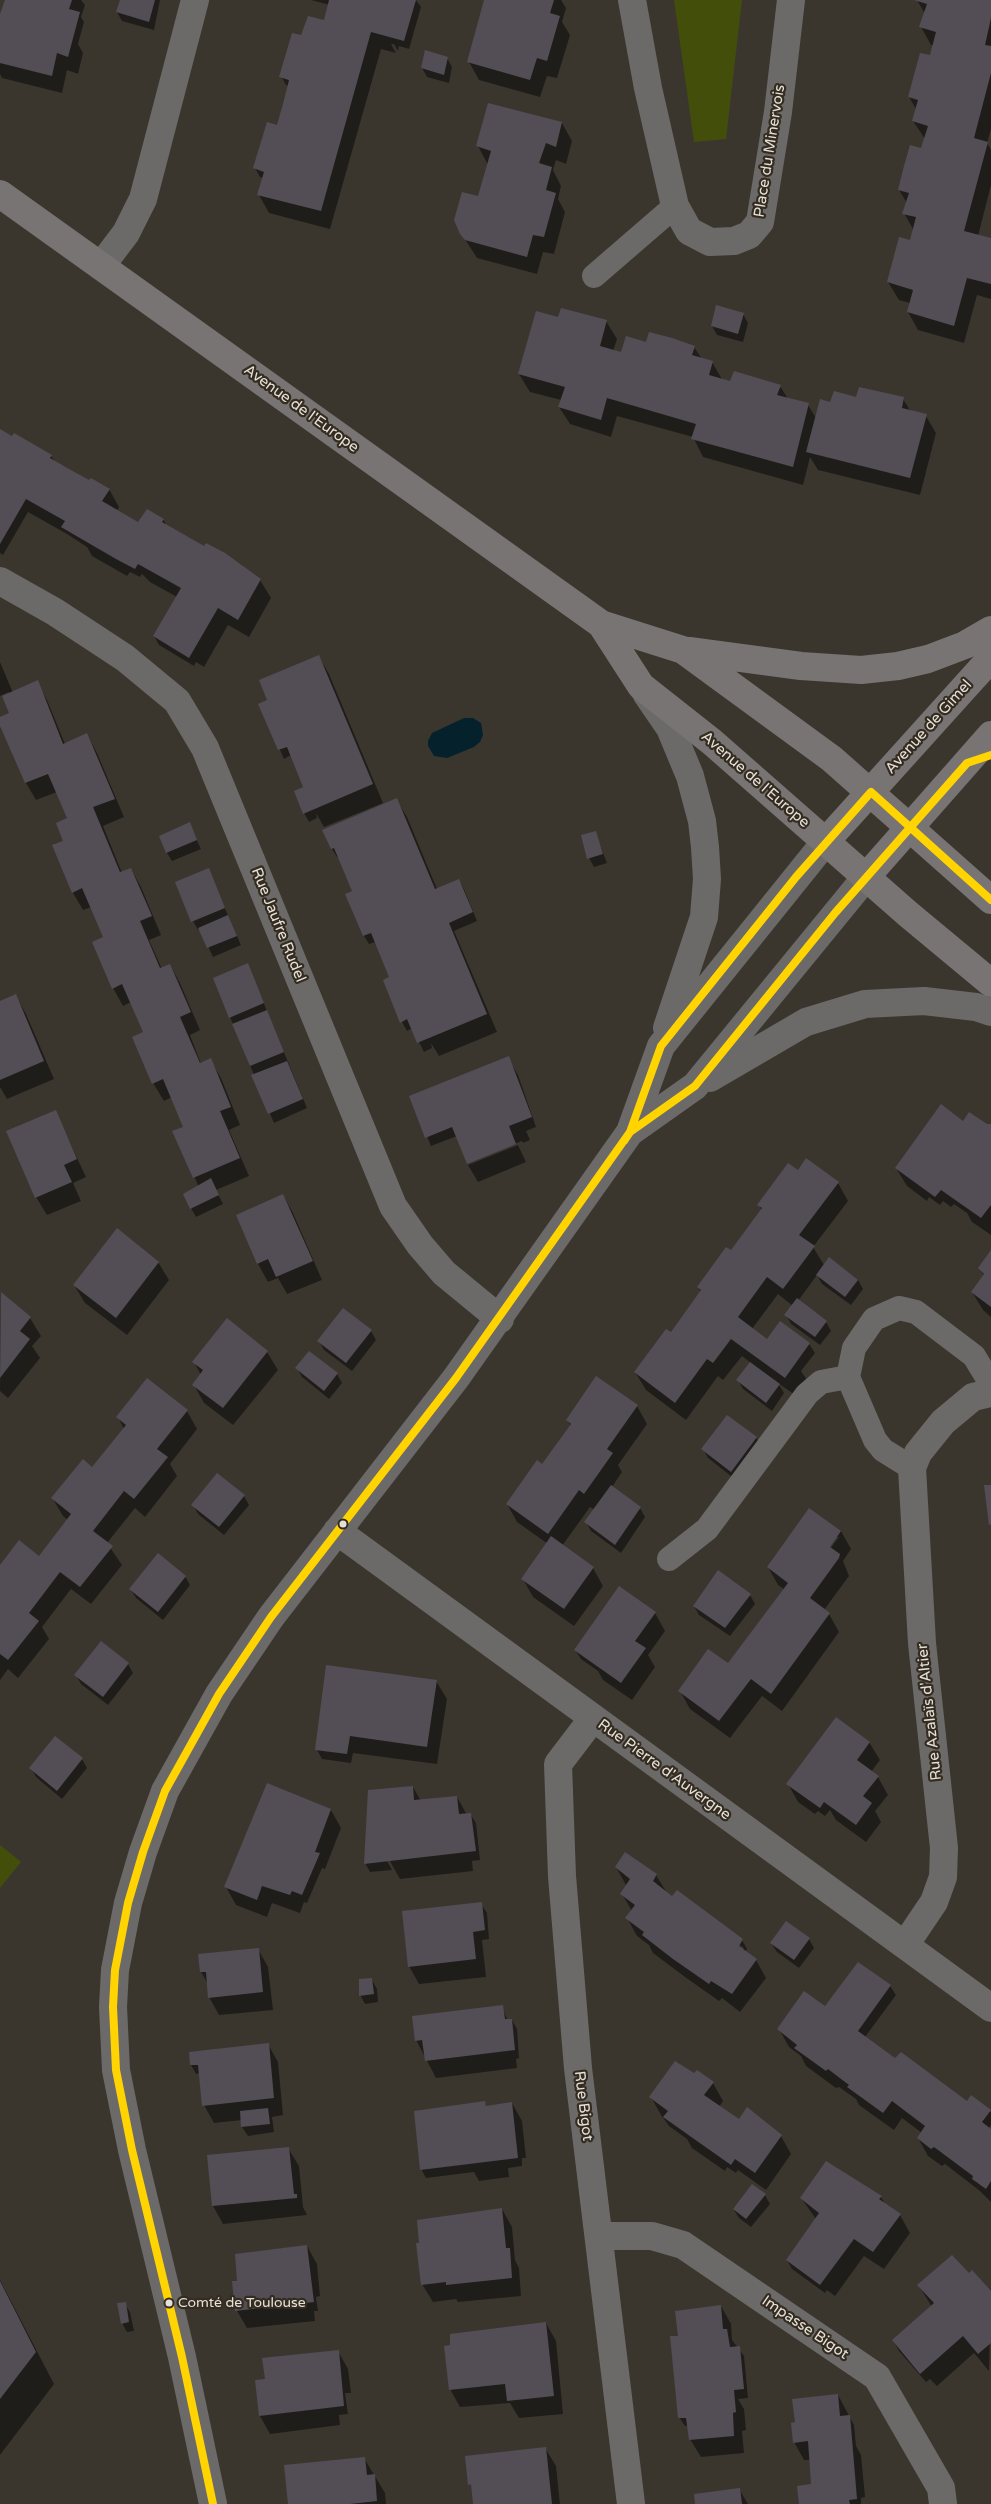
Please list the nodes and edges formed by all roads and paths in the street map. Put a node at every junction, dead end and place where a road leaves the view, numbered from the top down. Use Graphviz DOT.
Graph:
graph roads {
  1 [pos="195,0"];
  2 [pos="632,0"];
  3 [pos="791,0"];
  4 [pos="0,194"];
  5 [pos="675,206"];
  6 [pos="100,266"];
  7 [pos="594,276"];
  8 [pos="0,581"];
  9 [pos="601,624"];
  10 [pos="991,630"];
  11 [pos="683,650"];
  12 [pos="991,658"];
  13 [pos="640,686"];
  14 [pos="991,735"];
  15 [pos="979,759"];
  16 [pos="871,792"];
  17 [pos="910,827"];
  18 [pos="826,841"];
  19 [pos="866,877"];
  20 [pos="991,900"];
  21 [pos="991,983"];
  22 [pos="991,1012"];
  23 [pos="661,1046"];
  24 [pos="695,1086"];
  25 [pos="630,1132"];
  26 [pos="500,1319"];
  27 [pos="848,1377"];
  28 [pos="991,1384"];
  29 [pos="991,1393"];
  30 [pos="912,1468"];
  31 [pos="337,1531"];
  32 [pos="669,1559"];
  33 [pos="593,1718"];
  34 [pos="905,1945"];
  35 [pos="991,2008"];
  36 [pos="600,2236"];
  37 [pos="213,2504"];
  38 [pos="630,2504"];
  39 [pos="943,2504"];
  1 -- 6 [label="street"];
  2 -- 5 [label="street, Place du Minervois"];
  3 -- 5 [label="street, Place du Minervois"];
  4 -- 6 [label="main road, Avenue de l'Europe"];
  5 -- 7 [label="lane"];
  6 -- 9 [label="main road, Avenue de l'Europe"];
  8 -- 26 [label="street, Rue Jaufre Rudel"];
  9 -- 11 [label="main road, Avenue de l'Europe"];
  9 -- 13 [label="main road, Avenue de l'Europe"];
  10 -- 11 [label="main road"];
  11 -- 16 [label="main road, Avenue de l'Europe"];
  12 -- 16 [label="main road, Avenue de Gimel"];
  13 -- 18 [label="main road, Avenue de l'Europe"];
  13 -- 23 [label="street"];
  14 -- 15 [label="main road"];
  15 -- 17 [label="main road"];
  16 -- 17 [label="main road, Avenue de l'Europe"];
  16 -- 18 [label="main road, Avenue de Gimel"];
  17 -- 19 [label="main road"];
  17 -- 20 [label="main road, Avenue de l'Europe"];
  18 -- 19 [label="main road, Avenue de l'Europe"];
  18 -- 23 [label="street"];
  19 -- 21 [label="main road, Avenue de l'Europe"];
  19 -- 24 [label="street"];
  22 -- 24 [label="street"];
  23 -- 25 [label="street"];
  24 -- 25 [label="street"];
  25 -- 26 [label="street"];
  26 -- 31 [label="street"];
  27 -- 28 [label="lane"];
  27 -- 30 [label="lane"];
  27 -- 32 [label="lane"];
  29 -- 30 [label="street"];
  30 -- 34 [label="street, Rue Azalaïs d'Altier"];
  31 -- 33 [label="street, Rue Pierre d'Auvergne"];
  31 -- 37 [label="street"];
  33 -- 34 [label="street, Rue Pierre d'Auvergne"];
  33 -- 36 [label="street, Rue Bigot"];
  34 -- 35 [label="street, Rue Pierre d'Auvergne"];
  36 -- 38 [label="street, Rue Bigot"];
  36 -- 39 [label="street, Impasse Bigot"];
}
